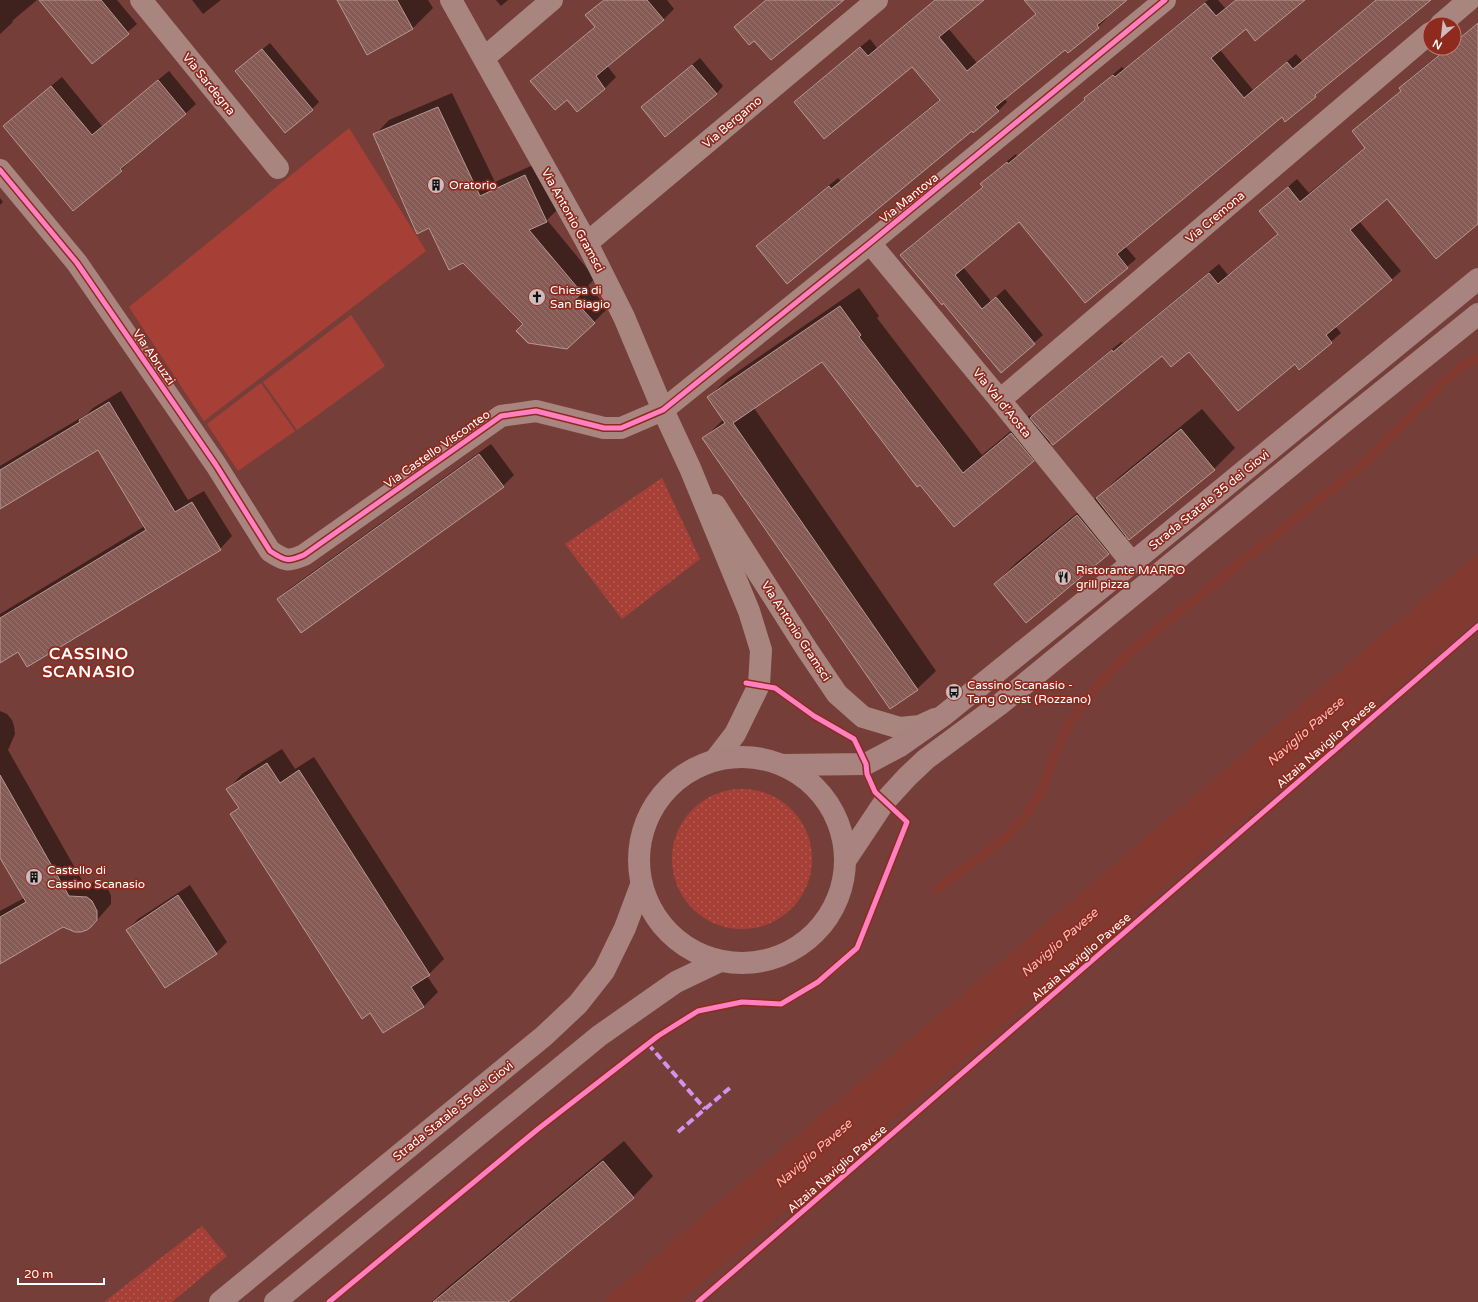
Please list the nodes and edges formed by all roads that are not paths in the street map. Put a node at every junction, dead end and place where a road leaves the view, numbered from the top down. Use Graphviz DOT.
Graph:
graph roads {
  1 [pos="141,0"];
  2 [pos="452,0"];
  3 [pos="552,0"];
  4 [pos="876,0"];
  5 [pos="1166,0"];
  6 [pos="1469,0"];
  7 [pos="1450,16"];
  8 [pos="1422,41"];
  9 [pos="484,58"];
  10 [pos="278,168"];
  11 [pos="0,170"];
  12 [pos="587,243"];
  13 [pos="870,243"];
  14 [pos="1478,279"];
  15 [pos="1478,314"];
  16 [pos="1000,400"];
  17 [pos="663,410"];
  18 [pos="690,468"];
  19 [pos="283,560"];
  20 [pos="1132,563"];
  21 [pos="944,715"];
  22 [pos="715,760"];
  23 [pos="783,765"];
  24 [pos="845,860"];
  25 [pos="641,885"];
  26 [pos="720,961"];
  27 [pos="220,1302"];
  28 [pos="275,1302"];
  1 -- 10 [label="street, Via Sardegna"];
  2 -- 9 [label="street, Via Antonio Gramsci"];
  3 -- 9 [label="street"];
  4 -- 12 [label="street, Via Bergamo"];
  5 -- 13 [label="street, Via Mantova"];
  6 -- 7 [label="street"];
  8 -- 16 [label="street, Via Cremona"];
  9 -- 12 [label="street, Via Antonio Gramsci"];
  11 -- 19 [label="street, Via Abruzzi"];
  12 -- 17 [label="street, Via Antonio Gramsci"];
  13 -- 16 [label="street, Via Val d'Aosta"];
  13 -- 17 [label="street, Via Mantova"];
  14 -- 20 [label="main road, Strada Statale 35 dei Giovi"];
  15 -- 24 [label="main road, Strada Statale 35 dei Giovi"];
  16 -- 20 [label="street, Via Val d'Aosta"];
  17 -- 18 [label="street, Via Antonio Gramsci"];
  17 -- 19 [label="street, Via Castello Visconteo"];
  18 -- 21 [label="street, Via Antonio Gramsci"];
  18 -- 22 [label="street, Via Antonio Gramsci"];
  20 -- 21 [label="main road, Strada Statale 35 dei Giovi"];
  21 -- 23 [label="main road, Strada Statale 35 dei Giovi"];
  22 -- 23 [label="main road"];
  22 -- 25 [label="main road"];
  23 -- 24 [label="main road"];
  24 -- 26 [label="main road"];
  25 -- 26 [label="main road"];
  25 -- 27 [label="main road, Strada Statale 35 dei Giovi"];
  26 -- 28 [label="main road"];
}
